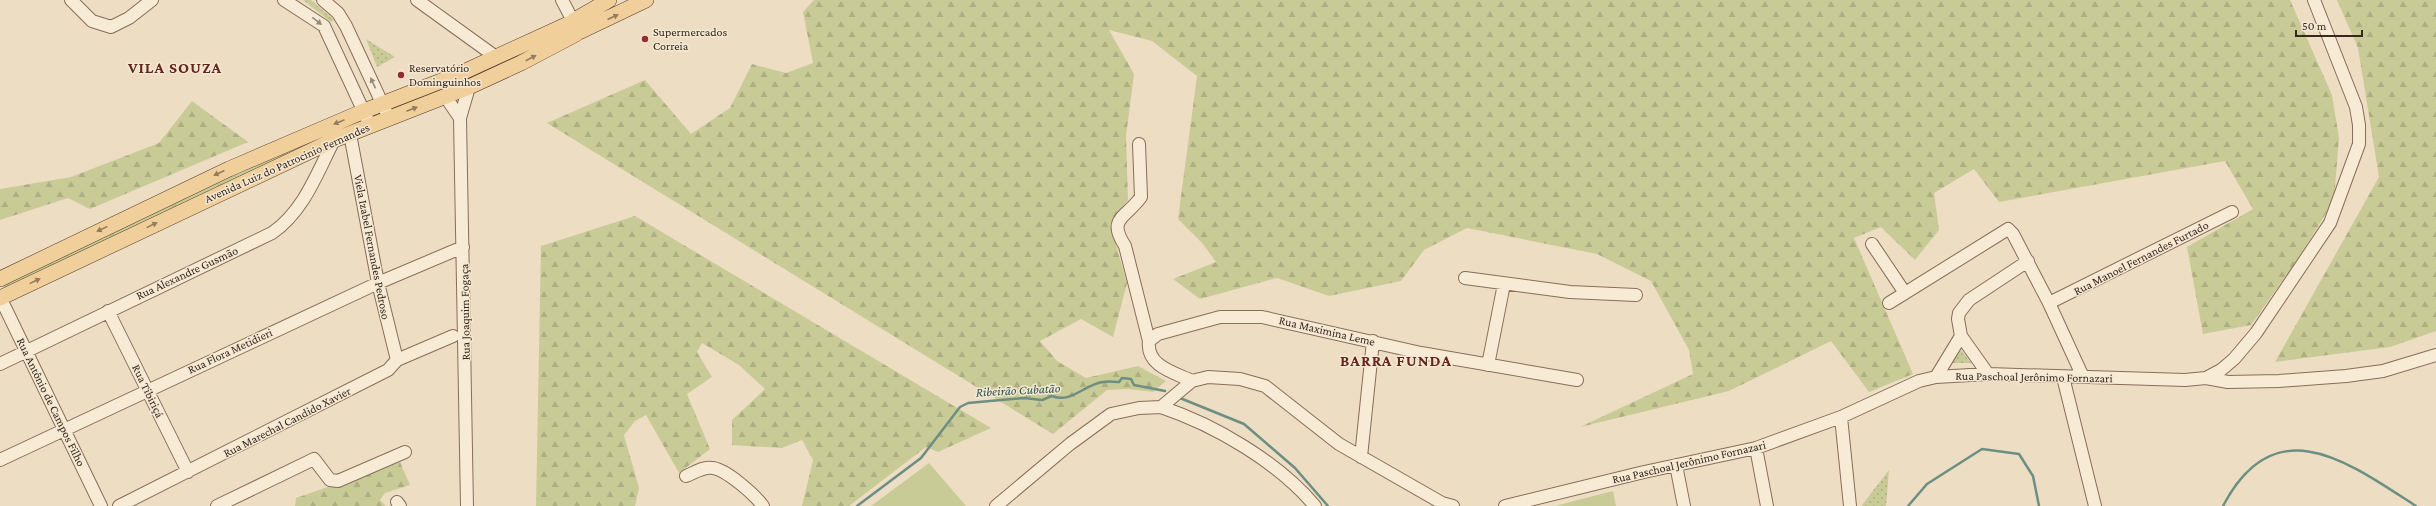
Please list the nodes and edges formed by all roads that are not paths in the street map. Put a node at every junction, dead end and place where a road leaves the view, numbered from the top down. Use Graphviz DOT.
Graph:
graph roads {
  1 [pos="71,0"];
  2 [pos="152,0"];
  3 [pos="284,0"];
  4 [pos="323,0"];
  5 [pos="562,0"];
  6 [pos="609,0"];
  7 [pos="646,0"];
  8 [pos="2314,0"];
  9 [pos="422,1"];
  10 [pos="574,28"];
  11 [pos="359,53"];
  12 [pos="496,57"];
  13 [pos="342,61"];
  14 [pos="468,87"];
  15 [pos="445,96"];
  16 [pos="383,104"];
  17 [pos="364,111"];
  18 [pos="389,118"];
  19 [pos="460,118"];
  20 [pos="370,125"];
  21 [pos="350,134"];
  22 [pos="334,140"];
  23 [pos="1139,144"];
  24 [pos="2232,212"];
  25 [pos="1872,244"];
  26 [pos="463,247"];
  27 [pos="2028,261"];
  28 [pos="0,278"];
  29 [pos="1465,278"];
  30 [pos="378,283"];
  31 [pos="1504,284"];
  32 [pos="1905,293"];
  33 [pos="1636,295"];
  34 [pos="0,298"];
  35 [pos="1889,303"];
  36 [pos="2049,303"];
  37 [pos="108,311"];
  38 [pos="453,336"];
  39 [pos="1961,336"];
  40 [pos="1149,341"];
  41 [pos="1373,341"];
  42 [pos="27,351"];
  43 [pos="2436,355"];
  44 [pos="397,360"];
  45 [pos="0,364"];
  46 [pos="1488,365"];
  47 [pos="1988,374"];
  48 [pos="1936,377"];
  49 [pos="2063,377"];
  50 [pos="2083,377"];
  51 [pos="2206,378"];
  52 [pos="1577,380"];
  53 [pos="1192,381"];
  54 [pos="148,390"];
  55 [pos="1161,407"];
  56 [pos="1841,417"];
  57 [pos="64,430"];
  58 [pos="1756,448"];
  59 [pos="405,452"];
  60 [pos="1361,457"];
  61 [pos="0,460"];
  62 [pos="1676,465"];
  63 [pos="188,472"];
  64 [pos="686,476"];
  65 [pos="101,506"];
  66 [pos="119,506"];
  67 [pos="216,506"];
  68 [pos="467,506"];
  69 [pos="763,506"];
  70 [pos="996,506"];
  71 [pos="1315,506"];
  72 [pos="1453,506"];
  73 [pos="1506,506"];
  74 [pos="1684,506"];
  75 [pos="1767,506"];
  76 [pos="1850,506"];
  77 [pos="2095,506"];
  1 -- 2 [label="street"];
  3 -- 13 [label="street, one-way"];
  4 -- 11 [label="street"];
  5 -- 10 [label="street"];
  6 -- 10 [label="main road, Avenida Luiz do Patrocinio Fernandes"];
  10 -- 7 [label="main road, Avenida Luiz do Patrocinio Fernandes, one-way"];
  8 -- 51 [label="street"];
  9 -- 12 [label="street"];
  10 -- 12 [label="main road, Avenida Luiz do Patrocinio Fernandes"];
  14 -- 10 [label="main road, Avenida Luiz do Patrocinio Fernandes, one-way"];
  11 -- 13 [label="street"];
  16 -- 11 [label="street, one-way"];
  12 -- 16 [label="main road, Avenida Luiz do Patrocinio Fernandes"];
  13 -- 17 [label="street"];
  14 -- 15 [label="main road, Avenida Luiz do Patrocinio Fernandes"];
  14 -- 19 [label="street, Rua Joaquim Fogaça"];
  18 -- 15 [label="main road, Avenida Luiz do Patrocinio Fernandes, one-way"];
  15 -- 19 [label="street"];
  16 -- 17 [label="main road, Avenida Luiz do Patrocinio Fernandes"];
  16 -- 18 [label="street"];
  17 -- 20 [label="street"];
  17 -- 28 [label="main road, Avenida Luiz do Patrocinio Fernandes, one-way"];
  18 -- 20 [label="main road, Avenida Luiz do Patrocinio Fernandes"];
  19 -- 26 [label="street, Rua Joaquim Fogaça"];
  20 -- 21 [label="main road, Avenida Luiz do Patrocinio Fernandes"];
  21 -- 22 [label="main road, Avenida Luiz do Patrocinio Fernandes"];
  21 -- 30 [label="street, Viela Izabel Fernandes Pedroso"];
  34 -- 22 [label="main road, Avenida Luiz do Patrocinio Fernandes, one-way"];
  22 -- 37 [label="street, Rua Alexandre Gusmão"];
  23 -- 40 [label="street"];
  24 -- 36 [label="street, Rua Manoel Fernandes Furtado"];
  25 -- 32 [label="street"];
  26 -- 30 [label="street, Rua Flora Metidieri"];
  26 -- 68 [label="street, Rua Joaquim Fogaça"];
  27 -- 32 [label="street"];
  27 -- 36 [label="street"];
  27 -- 39 [label="street"];
  29 -- 31 [label="street"];
  30 -- 44 [label="street, Viela Izabel Fernandes Pedroso"];
  30 -- 54 [label="street, Rua Flora Metidieri"];
  31 -- 33 [label="street"];
  31 -- 46 [label="street"];
  32 -- 35 [label="street"];
  34 -- 42 [label="street, Rua Antônio de Campos Filho"];
  36 -- 50 [label="street"];
  37 -- 42 [label="street, Rua Alexandre Gusmão"];
  37 -- 54 [label="street, Rua Tibiriçá"];
  38 -- 44 [label="street, Rua Marechal Candido Xavier"];
  39 -- 47 [label="street"];
  39 -- 48 [label="street"];
  40 -- 41 [label="street, Rua Maximina Leme"];
  40 -- 53 [label="street"];
  41 -- 46 [label="street, Rua Maximina Leme"];
  41 -- 60 [label="street"];
  42 -- 45 [label="street, Rua Alexandre Gusmão"];
  42 -- 57 [label="street, Rua Antônio de Campos Filho"];
  43 -- 51 [label="street, Rua Paschoal Jerônimo Fornazari"];
  44 -- 63 [label="street, Rua Marechal Candido Xavier"];
  46 -- 52 [label="street, Rua Maximina Leme"];
  47 -- 48 [label="street, Rua Paschoal Jerônimo Fornazari"];
  47 -- 49 [label="street, Rua Paschoal Jerônimo Fornazari"];
  48 -- 56 [label="street, Rua Paschoal Jerônimo Fornazari"];
  49 -- 50 [label="street, Rua Paschoal Jerônimo Fornazari"];
  49 -- 77 [label="street"];
  50 -- 51 [label="street, Rua Paschoal Jerônimo Fornazari"];
  53 -- 55 [label="street"];
  53 -- 60 [label="street"];
  54 -- 57 [label="street, Rua Flora Metidieri"];
  54 -- 63 [label="street, Rua Tibiriçá"];
  55 -- 70 [label="street"];
  55 -- 71 [label="street"];
  56 -- 58 [label="street, Rua Paschoal Jerônimo Fornazari"];
  56 -- 76 [label="street"];
  57 -- 61 [label="street, Rua Flora Metidieri"];
  57 -- 65 [label="street, Rua Antônio de Campos Filho"];
  58 -- 62 [label="street, Rua Paschoal Jerônimo Fornazari"];
  58 -- 75 [label="street"];
  59 -- 67 [label="street"];
  60 -- 72 [label="street"];
  62 -- 73 [label="street, Rua Paschoal Jerônimo Fornazari"];
  62 -- 74 [label="street"];
  63 -- 66 [label="street, Rua Marechal Candido Xavier"];
  64 -- 69 [label="street"];
}
